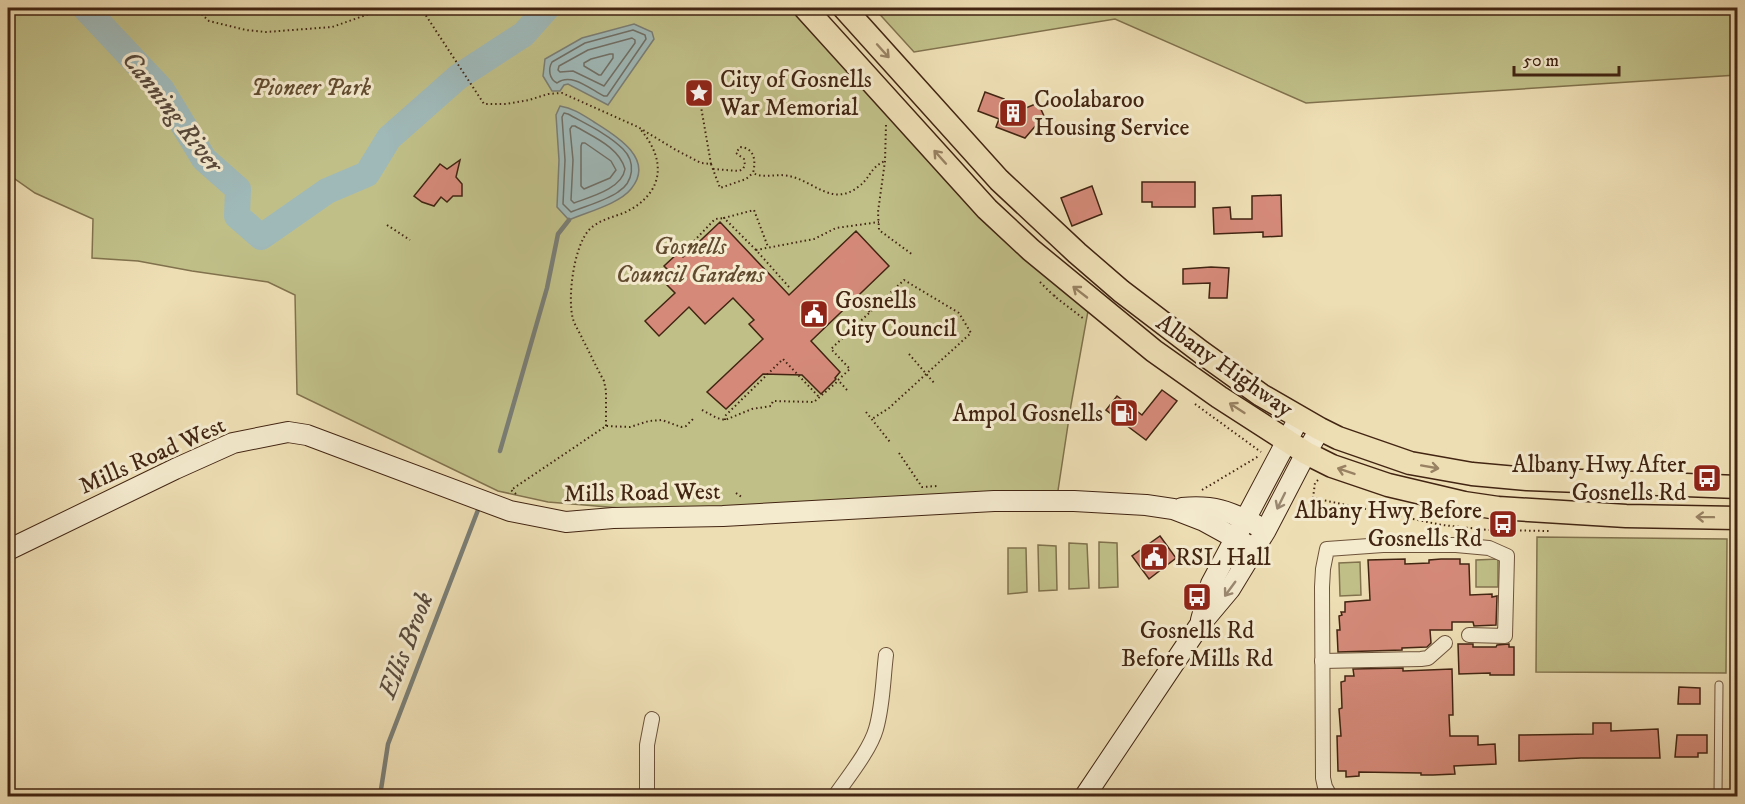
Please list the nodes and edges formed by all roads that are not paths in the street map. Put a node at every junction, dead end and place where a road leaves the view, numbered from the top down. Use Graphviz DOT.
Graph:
graph roads {
  1 [pos="805,8"];
  2 [pos="844,8"];
  3 [pos="961,138"];
  4 [pos="1044,261"];
  5 [pos="1299,418"];
  6 [pos="1320,429"];
  7 [pos="1286,440"];
  8 [pos="1306,453"];
  9 [pos="1472,474"];
  10 [pos="1737,487"];
  11 [pos="1173,509"];
  12 [pos="1626,516"];
  13 [pos="1737,518"];
  14 [pos="1246,519"];
  15 [pos="1266,530"];
  16 [pos="1236,538"];
  17 [pos="1255,549"];
  18 [pos="8,550"];
  19 [pos="1200,626"];
  20 [pos="1469,635"];
  21 [pos="1445,644"];
  22 [pos="886,655"];
  23 [pos="1322,661"];
  24 [pos="1719,685"];
  25 [pos="652,719"];
  26 [pos="647,796"];
  27 [pos="835,796"];
  28 [pos="1085,796"];
  29 [pos="1330,796"];
  30 [pos="1718,796"];
  4 -- 1 [label="highway, Albany Highway, one-way"];
  2 -- 3 [label="highway, Albany Highway, one-way"];
  3 -- 4 [label="highway"];
  3 -- 5 [label="highway, Albany Highway"];
  7 -- 4 [label="highway, Albany Highway, one-way"];
  5 -- 6 [label="highway, Albany Highway"];
  5 -- 7 [label="main road"];
  6 -- 8 [label="main road"];
  6 -- 9 [label="highway, Albany Highway, one-way"];
  7 -- 8 [label="highway, Albany Highway"];
  7 -- 14 [label="main road"];
  12 -- 8 [label="highway, Albany Highway, one-way"];
  8 -- 15 [label="main road, one-way"];
  9 -- 10 [label="highway, Albany Highway"];
  9 -- 12 [label="highway"];
  11 -- 14 [label="main road, Mills Road West"];
  11 -- 16 [label="main road, Mills Road West"];
  11 -- 18 [label="main road, Mills Road West"];
  13 -- 12 [label="highway, Albany Highway, one-way"];
  14 -- 15 [label="main road, Mills Road West"];
  14 -- 16 [label="main road"];
  15 -- 17 [label="main road"];
  16 -- 17 [label="main road, Mills Road West"];
  16 -- 19 [label="main road"];
  17 -- 19 [label="main road, one-way"];
  19 -- 28 [label="main road"];
  20 -- 23 [label="street"];
  21 -- 23 [label="street"];
  22 -- 27 [label="street"];
  23 -- 29 [label="street"];
  24 -- 30 [label="lane"];
  25 -- 26 [label="street"];
}
